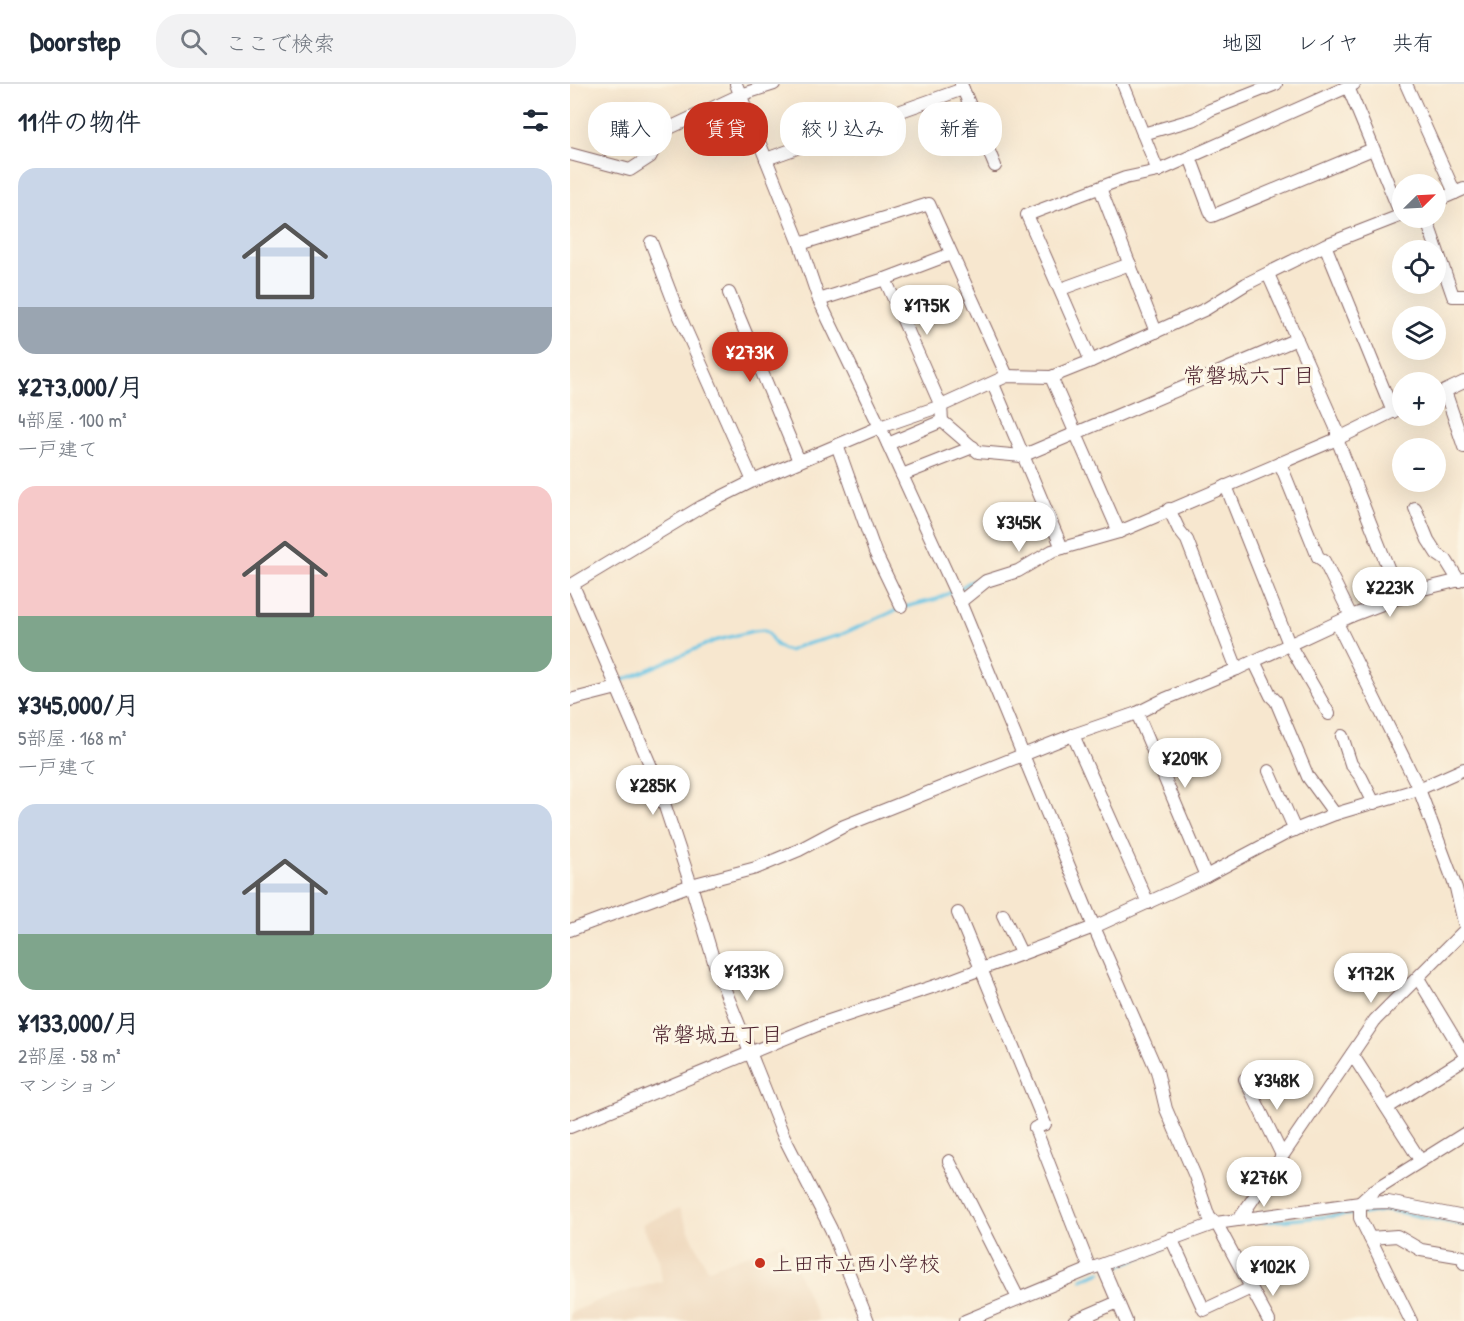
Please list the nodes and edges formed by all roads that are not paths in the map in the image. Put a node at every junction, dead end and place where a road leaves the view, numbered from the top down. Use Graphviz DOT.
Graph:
graph roads {
  1 [pos="774,84"];
  2 [pos="1123,84"];
  3 [pos="1276,84"];
  4 [pos="1406,84"];
  5 [pos="1351,85"];
  6 [pos="962,87"];
  7 [pos="738,90"];
  8 [pos="1143,134"];
  9 [pos="1373,149"];
  10 [pos="570,154"];
  11 [pos="1190,158"];
  12 [pos="766,159"];
  13 [pos="995,166"];
  14 [pos="1158,171"];
  15 [pos="1100,188"];
  16 [pos="1459,191"];
  17 [pos="1392,192"];
  18 [pos="1392,219"];
  19 [pos="1429,228"];
  20 [pos="651,242"];
  21 [pos="800,244"];
  22 [pos="1325,245"];
  23 [pos="951,254"];
  24 [pos="1130,264"];
  25 [pos="1268,274"];
  26 [pos="885,279"];
  27 [pos="1061,289"];
  28 [pos="729,293"];
  29 [pos="1464,296"];
  30 [pos="819,300"];
  31 [pos="1156,332"];
  32 [pos="1297,339"];
  33 [pos="1091,361"];
  34 [pos="1007,376"];
  35 [pos="1051,377"];
  36 [pos="1464,382"];
  37 [pos="993,384"];
  38 [pos="1446,389"];
  39 [pos="1392,396"];
  40 [pos="1446,405"];
  41 [pos="941,406"];
  42 [pos="1392,412"];
  43 [pos="942,421"];
  44 [pos="880,427"];
  45 [pos="1076,434"];
  46 [pos="1337,439"];
  47 [pos="888,444"];
  48 [pos="837,445"];
  49 [pos="973,447"];
  50 [pos="1464,447"];
  51 [pos="1022,456"];
  52 [pos="799,461"];
  53 [pos="1280,463"];
  54 [pos="902,474"];
  55 [pos="753,481"];
  56 [pos="1226,486"];
  57 [pos="1415,508"];
  58 [pos="1169,510"];
  59 [pos="1119,532"];
  60 [pos="1062,548"];
  61 [pos="1462,580"];
  62 [pos="572,586"];
  63 [pos="1400,598"];
  64 [pos="960,602"];
  65 [pos="901,606"];
  66 [pos="1352,616"];
  67 [pos="1337,623"];
  68 [pos="1289,644"];
  69 [pos="1254,661"];
  70 [pos="1237,669"];
  71 [pos="617,688"];
  72 [pos="570,699"];
  73 [pos="1137,713"];
  74 [pos="1329,714"];
  75 [pos="1073,735"];
  76 [pos="1342,736"];
  77 [pos="1023,757"];
  78 [pos="1464,769"];
  79 [pos="1269,771"];
  80 [pos="1419,789"];
  81 [pos="1374,803"];
  82 [pos="1335,814"];
  83 [pos="1294,830"];
  84 [pos="1206,876"];
  85 [pos="691,885"];
  86 [pos="1148,903"];
  87 [pos="958,913"];
  88 [pos="1003,915"];
  89 [pos="1464,923"];
  90 [pos="1094,927"];
  91 [pos="570,930"];
  92 [pos="1464,931"];
  93 [pos="1021,953"];
  94 [pos="982,967"];
  95 [pos="1418,978"];
  96 [pos="751,1052"];
  97 [pos="1352,1054"];
  98 [pos="1464,1054"];
  99 [pos="1464,1059"];
  100 [pos="1245,1079"];
  101 [pos="1387,1108"];
  102 [pos="570,1127"];
  103 [pos="1464,1134"];
  104 [pos="1282,1155"];
  105 [pos="1420,1160"];
  106 [pos="949,1161"];
  107 [pos="1360,1203"];
  108 [pos="1464,1217"];
  109 [pos="1240,1218"];
  110 [pos="1216,1223"];
  111 [pos="1171,1238"];
  112 [pos="1370,1238"];
  113 [pos="1464,1263"];
  114 [pos="1096,1267"];
  115 [pos="1251,1288"];
  116 [pos="1018,1298"];
  117 [pos="1118,1302"];
  118 [pos="868,1321"];
  119 [pos="965,1321"];
  120 [pos="1074,1321"];
  121 [pos="1126,1321"];
  122 [pos="1269,1321"];
  123 [pos="1411,1321"];
  1 -- 7 [label="street"];
  2 -- 8 [label="street"];
  3 -- 8 [label="street"];
  4 -- 16 [label="street"];
  5 -- 9 [label="street"];
  5 -- 11 [label="street"];
  6 -- 12 [label="street"];
  6 -- 13 [label="street"];
  7 -- 10 [label="street"];
  7 -- 12 [label="street"];
  8 -- 14 [label="street"];
  9 -- 11 [label="street"];
  9 -- 17 [label="street"];
  11 -- 14 [label="street"];
  12 -- 21 [label="street"];
  14 -- 15 [label="street"];
  15 -- 24 [label="street"];
  15 -- 27 [label="street"];
  18 -- 22 [label="street"];
  19 -- 29 [label="street"];
  20 -- 55 [label="street"];
  21 -- 23 [label="street"];
  21 -- 30 [label="street"];
  22 -- 25 [label="street"];
  22 -- 39 [label="street"];
  23 -- 26 [label="street"];
  23 -- 34 [label="street"];
  24 -- 27 [label="street"];
  24 -- 31 [label="street"];
  25 -- 31 [label="street"];
  25 -- 32 [label="street"];
  26 -- 30 [label="street"];
  26 -- 41 [label="street"];
  27 -- 33 [label="street"];
  28 -- 52 [label="street"];
  30 -- 44 [label="street"];
  31 -- 33 [label="street"];
  32 -- 45 [label="street"];
  32 -- 46 [label="street"];
  33 -- 35 [label="street"];
  34 -- 35 [label="street"];
  34 -- 37 [label="street"];
  35 -- 45 [label="street"];
  36 -- 38 [label="street"];
  37 -- 41 [label="street"];
  37 -- 51 [label="street"];
  40 -- 50 [label="street"];
  41 -- 43 [label="street"];
  41 -- 44 [label="street"];
  42 -- 46 [label="street"];
  43 -- 47 [label="street"];
  43 -- 49 [label="street"];
  44 -- 47 [label="street"];
  44 -- 48 [label="street"];
  45 -- 51 [label="street"];
  45 -- 59 [label="street"];
  46 -- 53 [label="street"];
  46 -- 63 [label="street"];
  47 -- 54 [label="street"];
  48 -- 52 [label="street"];
  48 -- 65 [label="street"];
  49 -- 51 [label="street"];
  49 -- 54 [label="street"];
  51 -- 60 [label="street"];
  52 -- 55 [label="street"];
  53 -- 56 [label="street"];
  53 -- 66 [label="street"];
  54 -- 64 [label="street"];
  55 -- 62 [label="street"];
  56 -- 58 [label="street"];
  56 -- 68 [label="street"];
  57 -- 61 [label="street"];
  58 -- 59 [label="street"];
  58 -- 70 [label="street"];
  59 -- 60 [label="street"];
  60 -- 64 [label="street"];
  61 -- 63 [label="street"];
  62 -- 71 [label="street"];
  63 -- 66 [label="street"];
  64 -- 77 [label="street"];
  66 -- 67 [label="street"];
  67 -- 68 [label="street"];
  67 -- 80 [label="street"];
  68 -- 69 [label="street"];
  68 -- 74 [label="street"];
  69 -- 70 [label="street"];
  69 -- 82 [label="street"];
  70 -- 73 [label="street"];
  71 -- 72 [label="street"];
  71 -- 85 [label="street"];
  73 -- 75 [label="street"];
  73 -- 84 [label="street"];
  75 -- 77 [label="street"];
  75 -- 86 [label="street"];
  76 -- 81 [label="street"];
  77 -- 85 [label="street"];
  77 -- 90 [label="street"];
  78 -- 80 [label="street"];
  79 -- 83 [label="street"];
  80 -- 81 [label="street"];
  80 -- 89 [label="street"];
  81 -- 82 [label="street"];
  82 -- 83 [label="street"];
  83 -- 84 [label="street"];
  84 -- 86 [label="street"];
  85 -- 91 [label="street"];
  85 -- 96 [label="street"];
  86 -- 90 [label="street"];
  87 -- 94 [label="street"];
  88 -- 93 [label="street"];
  90 -- 93 [label="street"];
  90 -- 110 [label="street"];
  92 -- 95 [label="street"];
  93 -- 94 [label="street"];
  94 -- 96 [label="street"];
  94 -- 114 [label="street"];
  95 -- 97 [label="street"];
  95 -- 98 [label="street"];
  96 -- 102 [label="street"];
  96 -- 118 [label="street"];
  97 -- 101 [label="street"];
  97 -- 104 [label="street"];
  99 -- 101 [label="street"];
  100 -- 104 [label="street"];
  101 -- 105 [label="street"];
  103 -- 105 [label="street"];
  104 -- 109 [label="street"];
  105 -- 107 [label="street"];
  106 -- 116 [label="street"];
  107 -- 108 [label="street"];
  107 -- 109 [label="street"];
  107 -- 112 [label="street"];
  109 -- 110 [label="street"];
  110 -- 111 [label="street"];
  110 -- 115 [label="street"];
  111 -- 114 [label="street"];
  111 -- 115 [label="street"];
  112 -- 113 [label="street"];
  112 -- 123 [label="street"];
  114 -- 116 [label="street"];
  114 -- 117 [label="street"];
  115 -- 122 [label="street"];
  116 -- 119 [label="street"];
  117 -- 120 [label="street"];
  117 -- 121 [label="street"];
}
